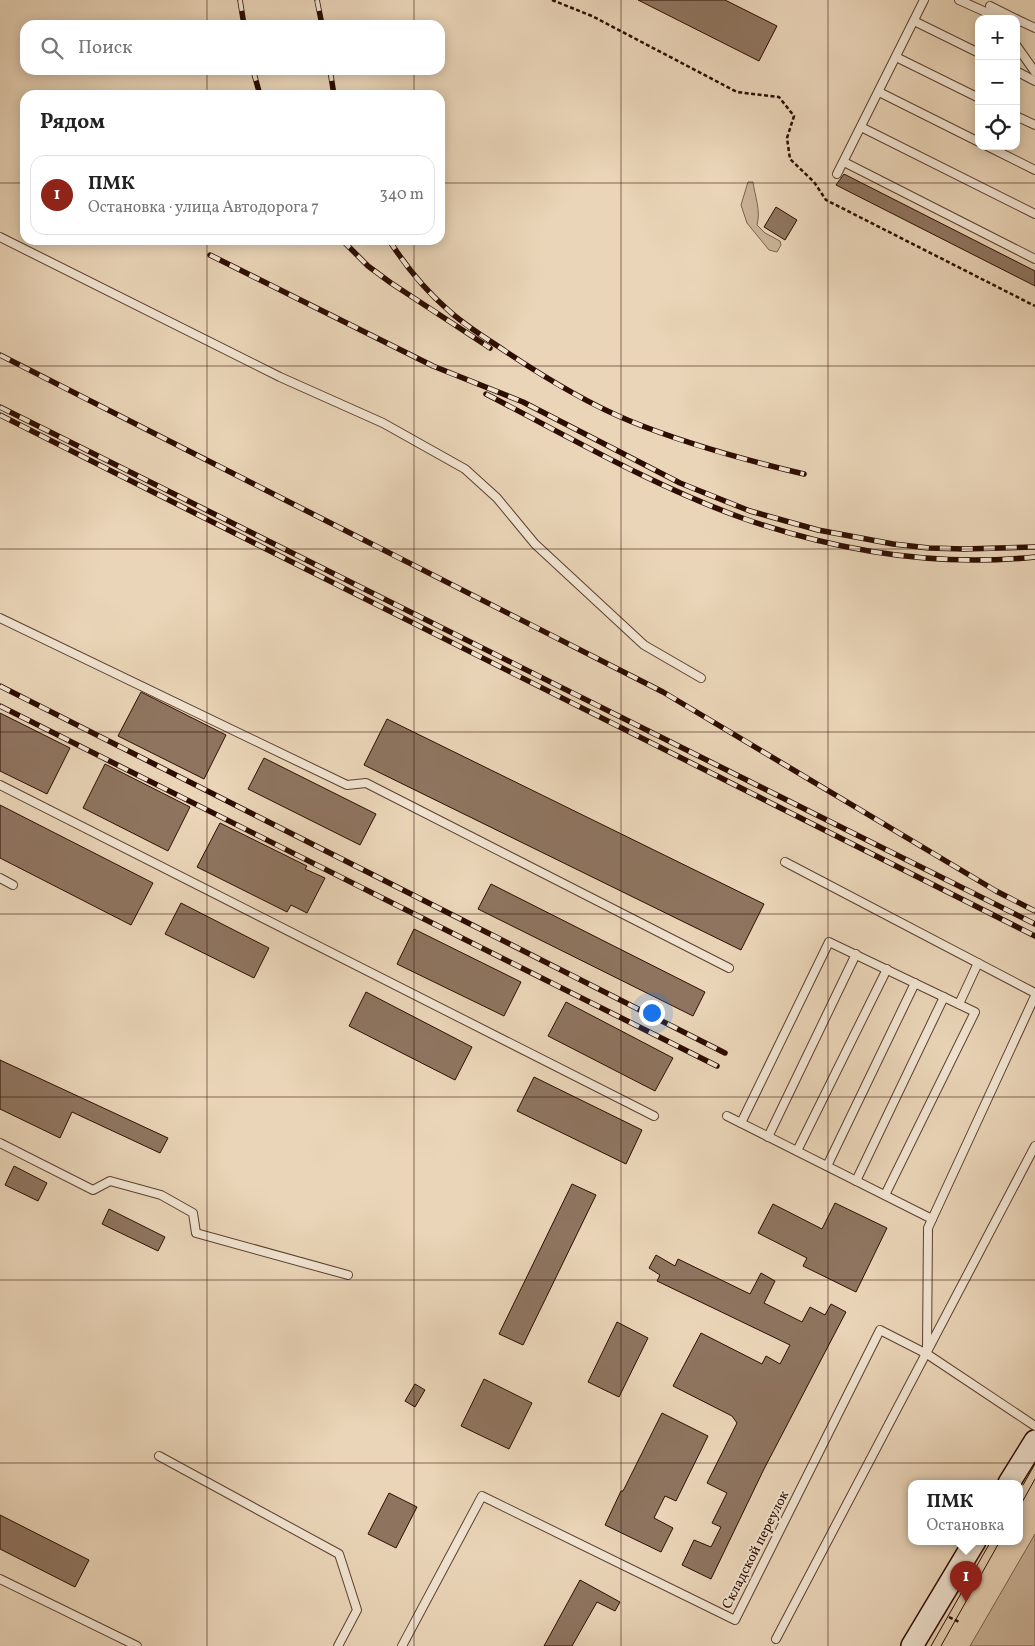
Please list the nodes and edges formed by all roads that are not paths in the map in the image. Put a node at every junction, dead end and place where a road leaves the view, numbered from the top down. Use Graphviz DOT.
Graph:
graph roads {
  1 [pos="924,0"];
  2 [pos="960,0"];
  3 [pos="988,3"];
  4 [pos="991,15"];
  5 [pos="996,15"];
  6 [pos="1009,15"];
  7 [pos="914,21"];
  8 [pos="1020,21"];
  9 [pos="1035,28"];
  10 [pos="1020,50"];
  11 [pos="975,51"];
  12 [pos="896,57"];
  13 [pos="1035,71"];
  14 [pos="1020,73"];
  15 [pos="1035,81"];
  16 [pos="879,92"];
  17 [pos="975,96"];
  18 [pos="1020,118"];
  19 [pos="1035,125"];
  20 [pos="862,127"];
  21 [pos="975,140"];
  22 [pos="995,150"];
  23 [pos="844,162"];
  24 [pos="1035,170"];
  25 [pos="837,174"];
  26 [pos="1035,214"];
  27 [pos="0,237"];
  28 [pos="1035,259"];
  29 [pos="0,618"];
  30 [pos="701,678"];
  31 [pos="0,785"];
  32 [pos="785,862"];
  33 [pos="0,878"];
  34 [pos="14,885"];
  35 [pos="856,954"];
  36 [pos="978,964"];
  37 [pos="729,968"];
  38 [pos="886,969"];
  39 [pos="915,983"];
  40 [pos="1035,995"];
  41 [pos="944,996"];
  42 [pos="959,1004"];
  43 [pos="654,1116"];
  44 [pos="727,1116"];
  45 [pos="741,1123"];
  46 [pos="768,1137"];
  47 [pos="0,1143"];
  48 [pos="1035,1146"];
  49 [pos="797,1151"];
  50 [pos="827,1166"];
  51 [pos="856,1180"];
  52 [pos="885,1195"];
  53 [pos="932,1218"];
  54 [pos="348,1275"];
  55 [pos="927,1354"];
  56 [pos="1035,1426"];
  57 [pos="1035,1441"];
  58 [pos="159,1456"];
  59 [pos="1011,1480"];
  60 [pos="973,1545"];
  61 [pos="0,1579"];
  62 [pos="776,1639"];
  63 [pos="137,1646"];
  64 [pos="338,1646"];
  65 [pos="402,1646"];
  66 [pos="912,1646"];
  1 -- 7 [label="lane"];
  2 -- 4 [label="lane"];
  3 -- 5 [label="lane"];
  3 -- 6 [label="lane"];
  7 -- 11 [label="lane"];
  7 -- 12 [label="lane"];
  8 -- 9 [label="lane"];
  10 -- 13 [label="lane"];
  12 -- 16 [label="lane"];
  12 -- 17 [label="lane"];
  14 -- 15 [label="lane"];
  16 -- 20 [label="lane"];
  16 -- 21 [label="lane"];
  18 -- 19 [label="lane"];
  20 -- 23 [label="lane"];
  20 -- 26 [label="lane"];
  22 -- 24 [label="lane"];
  23 -- 25 [label="lane"];
  23 -- 28 [label="lane"];
  27 -- 30 [label="lane"];
  29 -- 37 [label="lane"];
  31 -- 43 [label="lane"];
  32 -- 36 [label="lane"];
  33 -- 34 [label="lane"];
  35 -- 38 [label="lane"];
  35 -- 45 [label="lane"];
  35 -- 46 [label="lane"];
  36 -- 40 [label="lane"];
  36 -- 42 [label="lane"];
  38 -- 39 [label="lane"];
  38 -- 49 [label="lane"];
  39 -- 41 [label="lane"];
  39 -- 50 [label="lane"];
  40 -- 53 [label="lane"];
  41 -- 42 [label="lane"];
  41 -- 51 [label="lane"];
  42 -- 52 [label="lane"];
  44 -- 45 [label="lane"];
  45 -- 46 [label="lane"];
  46 -- 49 [label="lane"];
  47 -- 54 [label="lane"];
  48 -- 55 [label="lane"];
  49 -- 50 [label="lane"];
  50 -- 51 [label="lane"];
  51 -- 52 [label="lane"];
  52 -- 53 [label="lane"];
  53 -- 55 [label="lane"];
  55 -- 56 [label="lane, Складской переулок"];
  55 -- 62 [label="lane"];
  55 -- 65 [label="lane, Складской переулок"];
  57 -- 59 [label="street"];
  58 -- 64 [label="lane"];
  60 -- 66 [label="street"];
  61 -- 63 [label="lane"];
}
